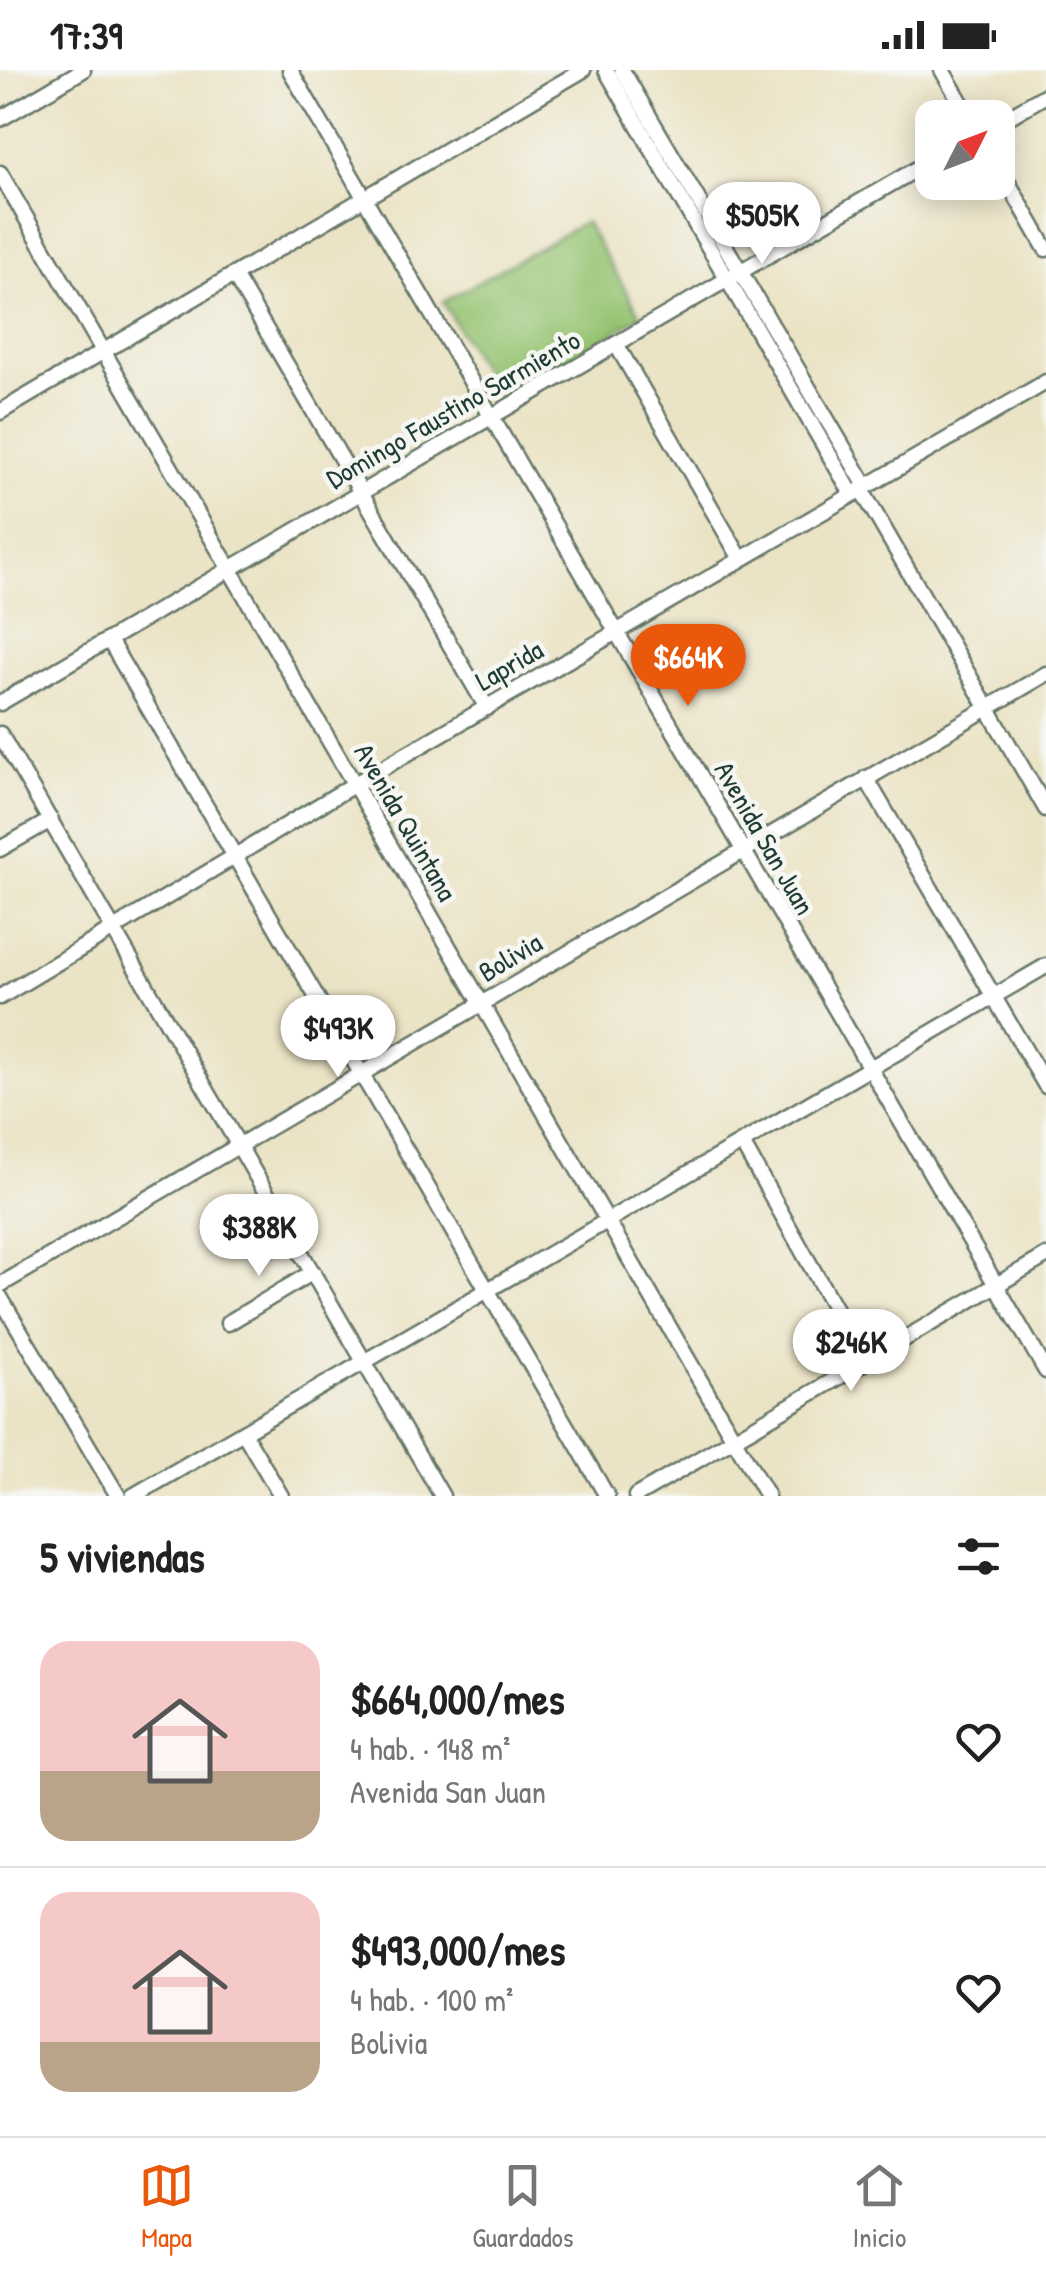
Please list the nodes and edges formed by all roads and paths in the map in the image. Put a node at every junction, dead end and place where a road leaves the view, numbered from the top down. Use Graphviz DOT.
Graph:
graph roads {
  1 [pos="83,70"];
  2 [pos="290,70"];
  3 [pos="584,70"];
  4 [pos="606,70"];
  5 [pos="622,70"];
  6 [pos="942,70"];
  7 [pos="1046,95"];
  8 [pos="960,100"];
  9 [pos="1015,113"];
  10 [pos="0,119"];
  11 [pos="915,170"];
  12 [pos="0,173"];
  13 [pos="1015,195"];
  14 [pos="363,200"];
  15 [pos="1046,249"];
  16 [pos="733,274"];
  17 [pos="234,275"];
  18 [pos="616,344"];
  19 [pos="104,351"];
  20 [pos="1046,382"];
  21 [pos="0,412"];
  22 [pos="491,415"];
  23 [pos="860,489"];
  24 [pos="360,493"];
  25 [pos="741,559"];
  26 [pos="230,567"];
  27 [pos="618,631"];
  28 [pos="109,640"];
  29 [pos="1046,674"];
  30 [pos="0,703"];
  31 [pos="487,708"];
  32 [pos="987,708"];
  33 [pos="0,734"];
  34 [pos="866,778"];
  35 [pos="355,784"];
  36 [pos="1046,809"];
  37 [pos="51,820"];
  38 [pos="742,849"];
  39 [pos="0,850"];
  40 [pos="235,856"];
  41 [pos="114,928"];
  42 [pos="1046,966"];
  43 [pos="0,996"];
  44 [pos="994,996"];
  45 [pos="481,1004"];
  46 [pos="869,1067"];
  47 [pos="359,1073"];
  48 [pos="1046,1086"];
  49 [pos="742,1143"];
  50 [pos="239,1144"];
  51 [pos="607,1220"];
  52 [pos="1046,1256"];
  53 [pos="312,1272"];
  54 [pos="0,1285"];
  55 [pos="996,1285"];
  56 [pos="487,1290"];
  57 [pos="0,1297"];
  58 [pos="228,1323"];
  59 [pos="864,1361"];
  60 [pos="364,1362"];
  61 [pos="1046,1371"];
  62 [pos="244,1433"];
  63 [pos="734,1439"];
  64 [pos="118,1496"];
  65 [pos="133,1496"];
  66 [pos="281,1496"];
  67 [pos="442,1496"];
  68 [pos="607,1496"];
  69 [pos="636,1496"];
  70 [pos="766,1496"];
  1 -- 10 [label="street"];
  2 -- 14 [label="street, Avenida San Juan"];
  3 -- 14 [label="street"];
  4 -- 16 [label="street"];
  5 -- 16 [label="street"];
  6 -- 8 [label="street"];
  7 -- 9 [label="street"];
  11 -- 16 [label="street, Domingo Faustino Sarmiento"];
  12 -- 19 [label="street, Avenida Quintana"];
  13 -- 15 [label="street"];
  14 -- 17 [label="street"];
  14 -- 22 [label="street, Avenida San Juan"];
  16 -- 18 [label="street, Domingo Faustino Sarmiento"];
  16 -- 23 [label="street"];
  17 -- 19 [label="street"];
  17 -- 24 [label="street"];
  18 -- 22 [label="street, Domingo Faustino Sarmiento"];
  18 -- 25 [label="street"];
  19 -- 21 [label="street"];
  19 -- 26 [label="street, Avenida Quintana"];
  20 -- 23 [label="street, Laprida"];
  22 -- 24 [label="street, Domingo Faustino Sarmiento"];
  22 -- 27 [label="street, Avenida San Juan"];
  23 -- 25 [label="street, Laprida"];
  23 -- 32 [label="street"];
  24 -- 26 [label="street, Domingo Faustino Sarmiento"];
  24 -- 31 [label="street"];
  25 -- 27 [label="street, Laprida"];
  26 -- 28 [label="street, Domingo Faustino Sarmiento"];
  26 -- 35 [label="street, Avenida Quintana"];
  27 -- 31 [label="street, Laprida"];
  27 -- 38 [label="street, Avenida San Juan"];
  28 -- 30 [label="street, Domingo Faustino Sarmiento"];
  28 -- 40 [label="street"];
  29 -- 32 [label="street, Bolivia"];
  31 -- 35 [label="street, Laprida"];
  32 -- 34 [label="street, Bolivia"];
  32 -- 36 [label="street"];
  33 -- 37 [label="street"];
  34 -- 38 [label="street, Bolivia"];
  34 -- 44 [label="street"];
  35 -- 40 [label="street, Laprida"];
  35 -- 45 [label="street, Avenida Quintana"];
  37 -- 39 [label="street"];
  37 -- 41 [label="street"];
  38 -- 45 [label="street, Bolivia"];
  38 -- 46 [label="street, Avenida San Juan"];
  40 -- 41 [label="street, Laprida"];
  40 -- 47 [label="street"];
  41 -- 43 [label="street, Laprida"];
  41 -- 50 [label="street"];
  42 -- 44 [label="street"];
  44 -- 46 [label="street"];
  44 -- 48 [label="street"];
  45 -- 47 [label="street, Bolivia"];
  45 -- 51 [label="street, Avenida Quintana"];
  46 -- 49 [label="street"];
  46 -- 55 [label="street, Avenida San Juan"];
  47 -- 50 [label="street, Bolivia"];
  47 -- 56 [label="street"];
  49 -- 51 [label="street"];
  49 -- 59 [label="street"];
  50 -- 53 [label="street"];
  50 -- 54 [label="street, Bolivia"];
  51 -- 56 [label="street"];
  51 -- 63 [label="street, Avenida Quintana"];
  52 -- 55 [label="street"];
  53 -- 58 [label="street"];
  53 -- 60 [label="street"];
  55 -- 59 [label="street"];
  55 -- 61 [label="street, Avenida San Juan"];
  56 -- 60 [label="street"];
  56 -- 68 [label="street"];
  57 -- 64 [label="street"];
  59 -- 63 [label="street"];
  60 -- 62 [label="street"];
  60 -- 67 [label="street"];
  62 -- 65 [label="street"];
  62 -- 66 [label="street"];
  63 -- 69 [label="street"];
  63 -- 70 [label="street, Avenida Quintana"];
}
